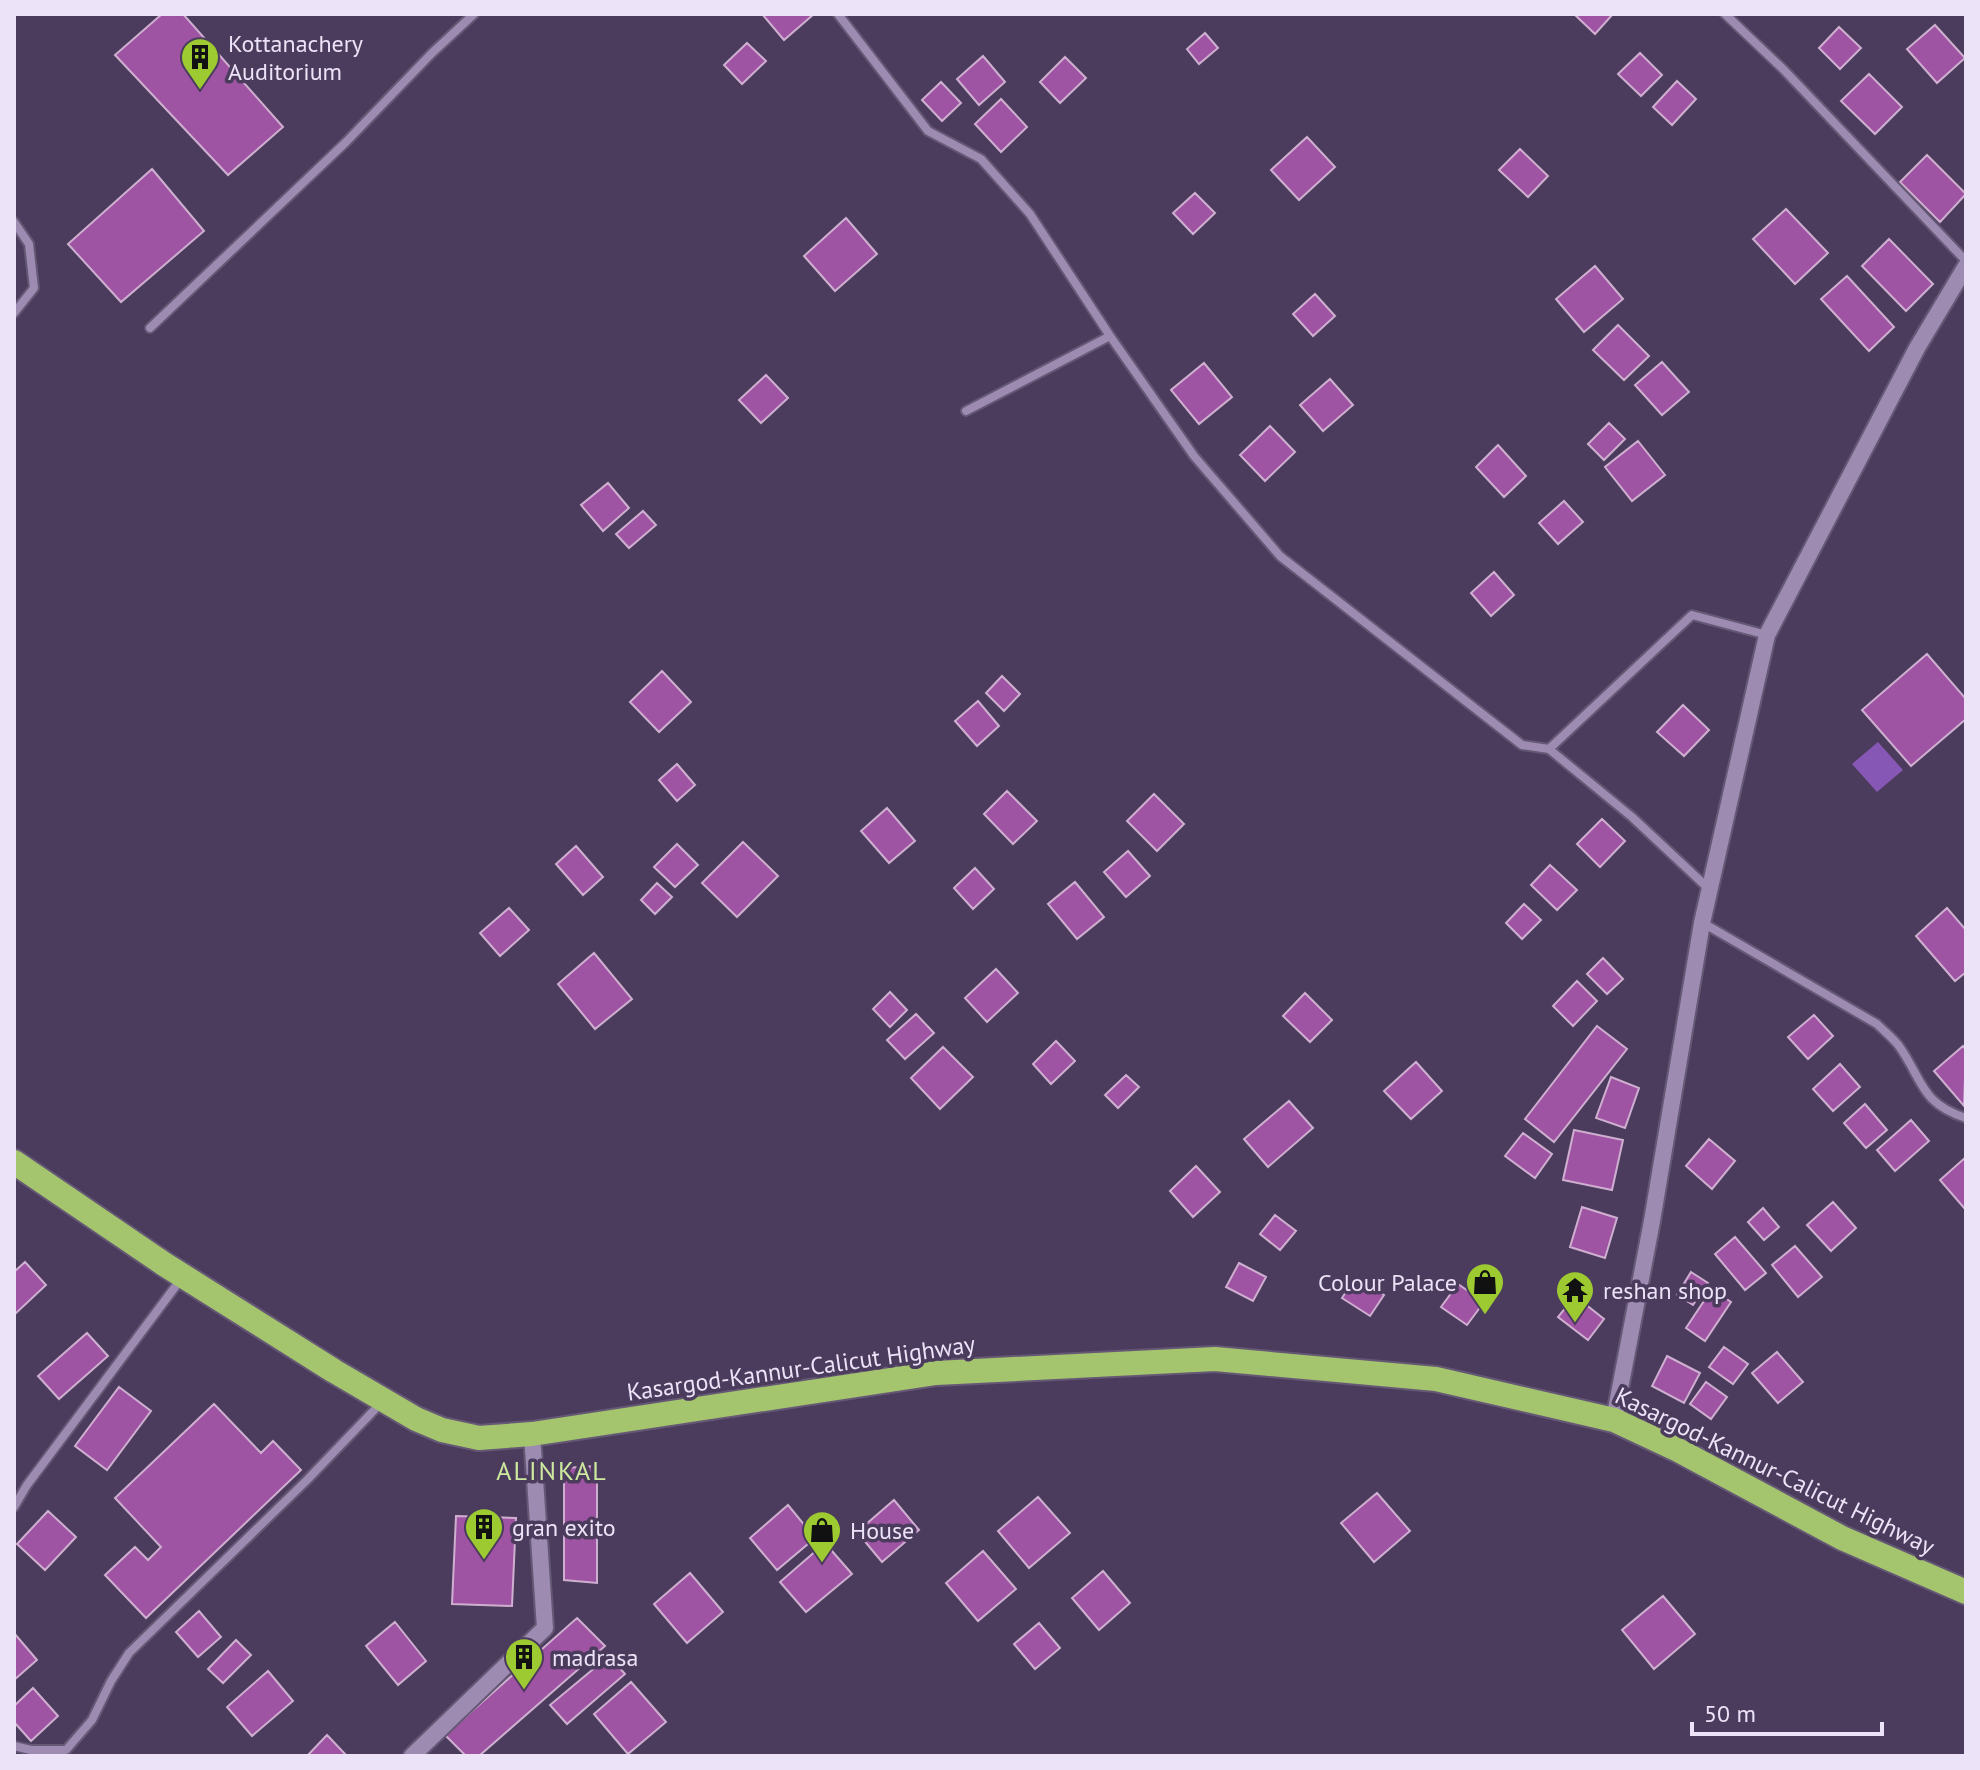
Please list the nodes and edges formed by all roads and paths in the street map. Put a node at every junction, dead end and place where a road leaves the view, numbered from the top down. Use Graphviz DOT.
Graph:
graph roads {
  1 [pos="474,14"];
  2 [pos="838,14"];
  3 [pos="1725,14"];
  4 [pos="14,222"];
  5 [pos="1966,264"];
  6 [pos="14,313"];
  7 [pos="150,328"];
  8 [pos="1110,336"];
  9 [pos="966,411"];
  10 [pos="1767,635"];
  11 [pos="1549,749"];
  12 [pos="1710,890"];
  13 [pos="1702,923"];
  14 [pos="1966,1118"];
  15 [pos="14,1162"];
  16 [pos="184,1276"];
  17 [pos="384,1400"];
  18 [pos="1614,1420"];
  19 [pos="532,1434"];
  20 [pos="14,1507"];
  21 [pos="1966,1592"];
  22 [pos="14,1746"];
  23 [pos="412,1756"];
  1 -- 7 [label="street"];
  2 -- 8 [label="street"];
  3 -- 5 [label="street"];
  4 -- 6 [label="street"];
  5 -- 10 [label="main road"];
  8 -- 9 [label="street"];
  8 -- 11 [label="street"];
  10 -- 11 [label="street"];
  10 -- 12 [label="main road"];
  11 -- 12 [label="street"];
  12 -- 13 [label="main road"];
  13 -- 14 [label="street"];
  13 -- 18 [label="main road"];
  15 -- 16 [label="highway, Kasargod-Kannur-Calicut Highway"];
  16 -- 17 [label="highway, Kasargod-Kannur-Calicut Highway"];
  16 -- 20 [label="street"];
  17 -- 19 [label="highway, Kasargod-Kannur-Calicut Highway"];
  17 -- 22 [label="street"];
  18 -- 19 [label="highway, Kasargod-Kannur-Calicut Highway"];
  18 -- 21 [label="highway, Kasargod-Kannur-Calicut Highway"];
  19 -- 23 [label="main road"];
}
